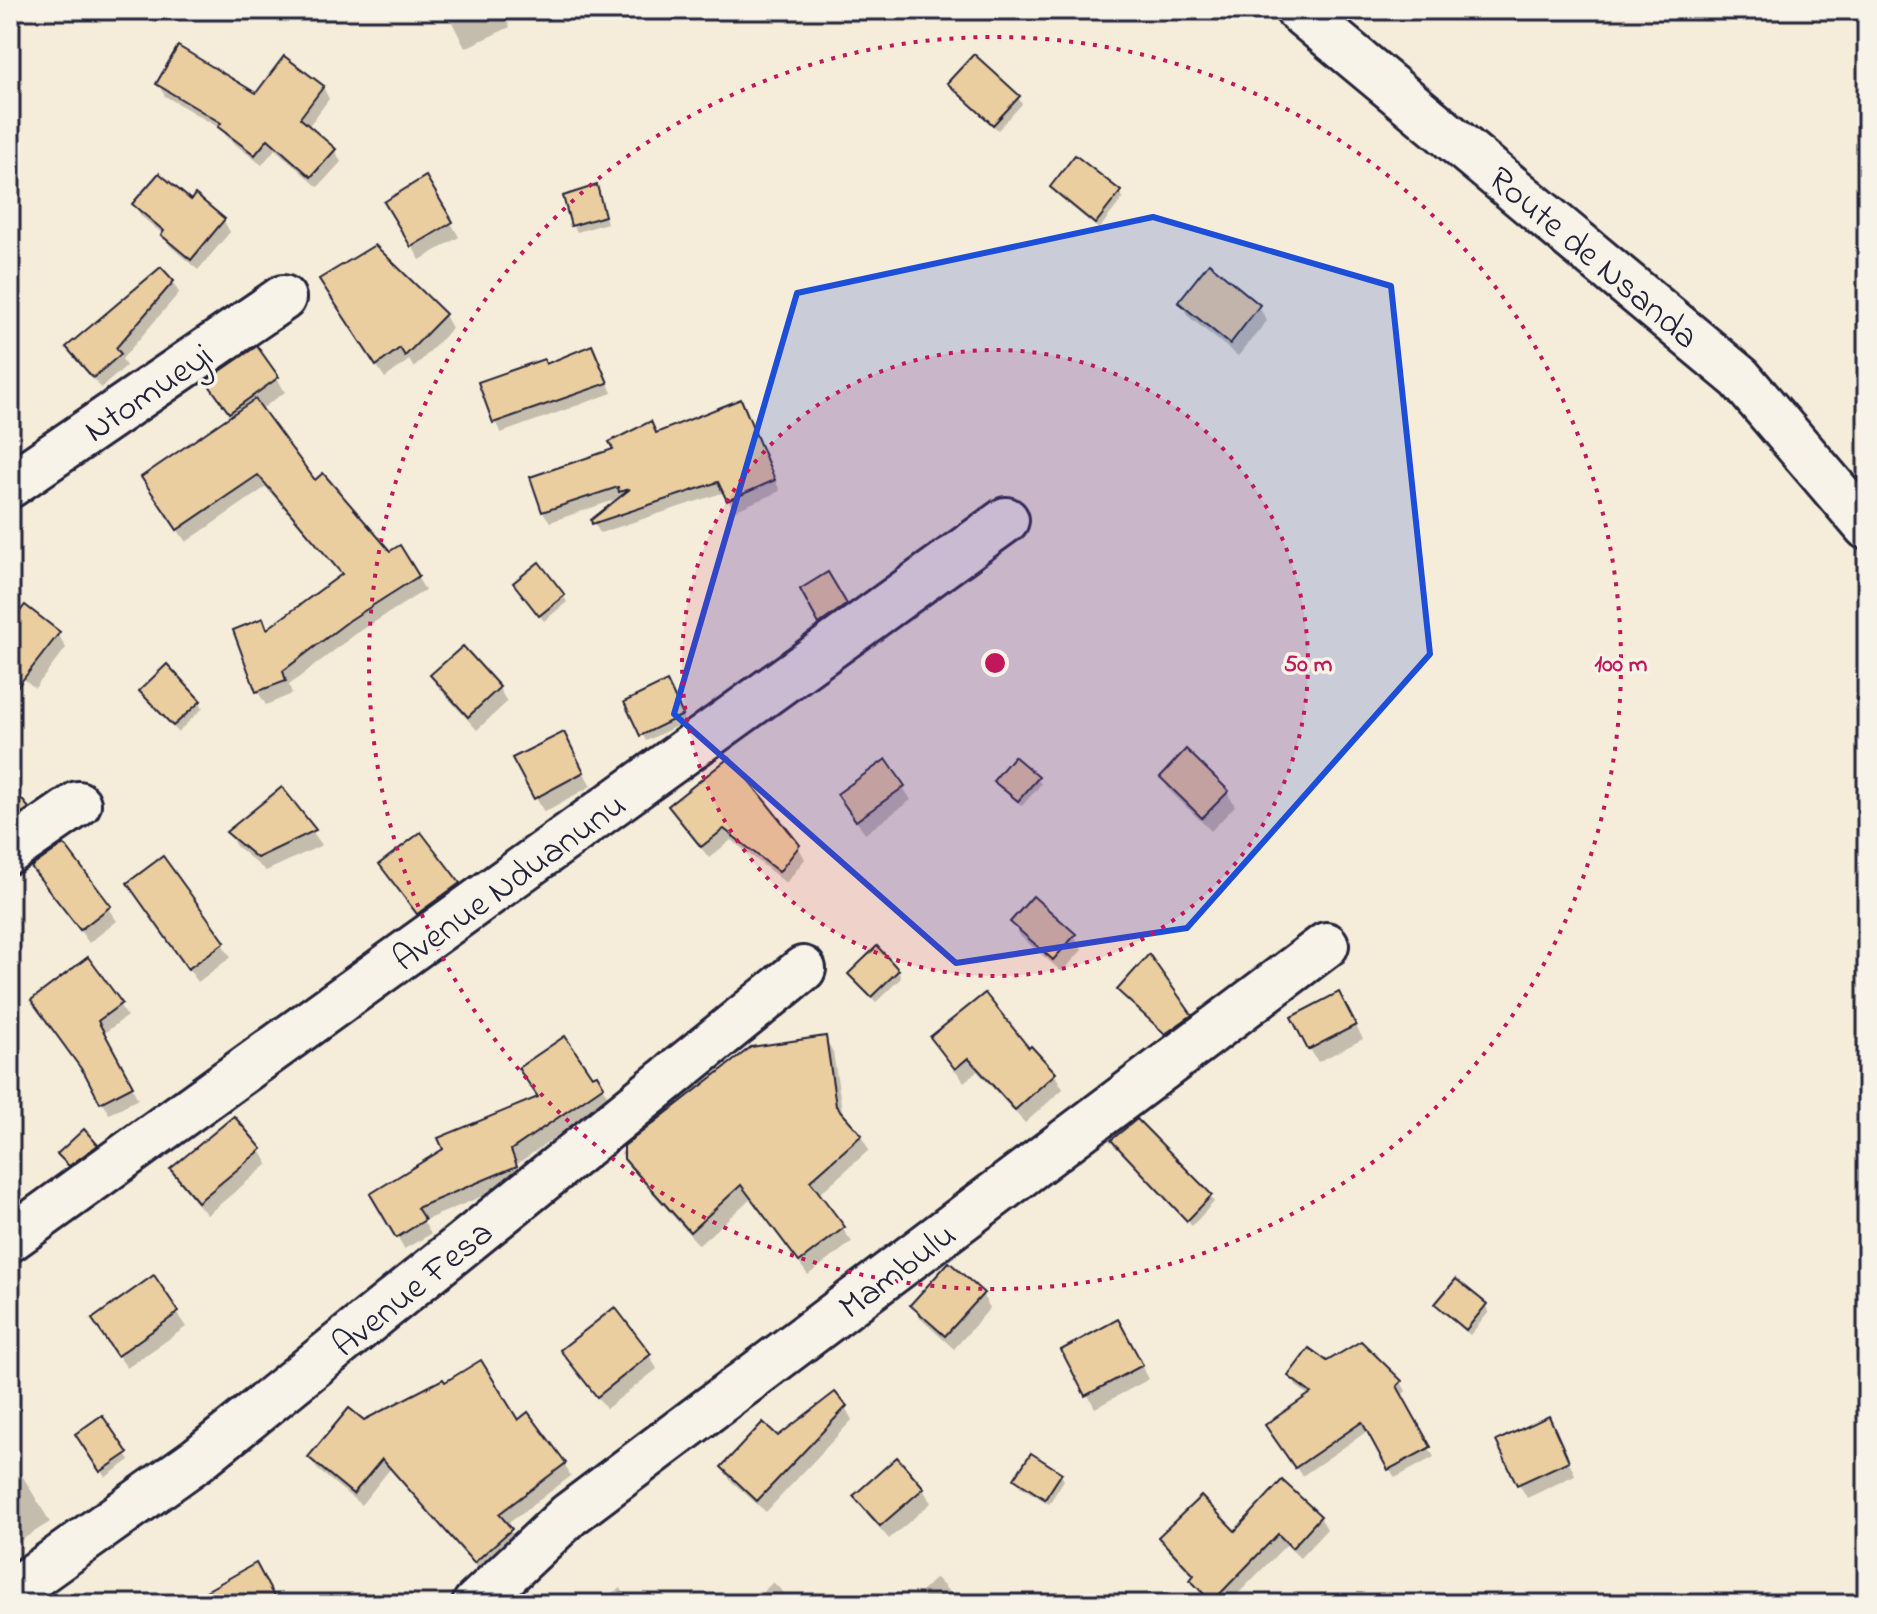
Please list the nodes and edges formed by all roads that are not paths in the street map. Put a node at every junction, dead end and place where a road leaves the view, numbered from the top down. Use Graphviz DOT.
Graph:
graph roads {
  1 [pos="1298,10"];
  2 [pos="283,298"];
  3 [pos="10,485"];
  4 [pos="1006,520"];
  5 [pos="1867,527"];
  6 [pos="78,804"];
  7 [pos="10,851"];
  8 [pos="1326,945"];
  9 [pos="803,969"];
  10 [pos="10,1239"];
  11 [pos="10,1593"];
  12 [pos="475,1604"];
  1 -- 5 [label="street, Route de Nsanda"];
  2 -- 3 [label="street, Ntomueyi"];
  4 -- 10 [label="street, Avenue Nduanunu"];
  6 -- 7 [label="street"];
  8 -- 12 [label="street, Mambulu"];
  9 -- 11 [label="street, Avenue Fesa"];
}
